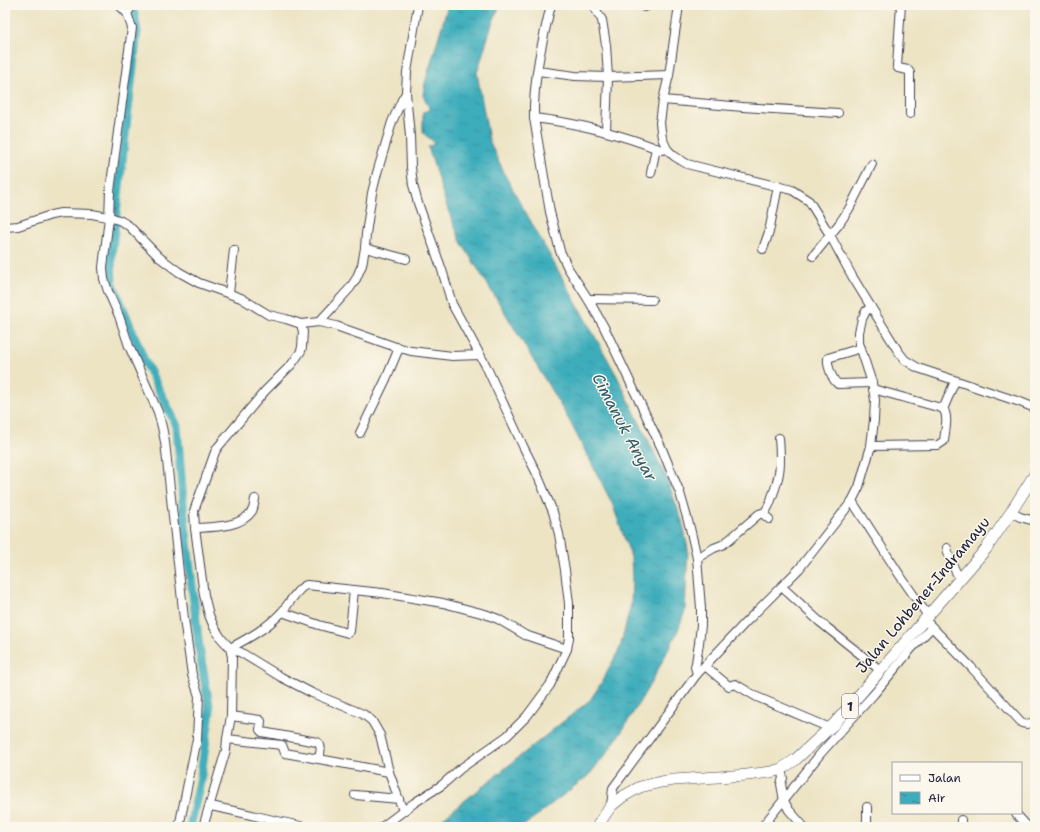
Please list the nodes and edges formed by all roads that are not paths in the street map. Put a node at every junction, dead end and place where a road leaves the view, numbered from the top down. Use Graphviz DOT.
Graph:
graph roads {
  1 [pos="118,5"];
  2 [pos="418,5"];
  3 [pos="551,5"];
  4 [pos="593,5"];
  5 [pos="679,5"];
  6 [pos="901,5"];
  7 [pos="130,9"];
  8 [pos="538,71"];
  9 [pos="669,75"];
  10 [pos="608,77"];
  11 [pos="406,93"];
  12 [pos="666,101"];
  13 [pos="838,114"];
  14 [pos="910,114"];
  15 [pos="534,118"];
  16 [pos="606,132"];
  17 [pos="656,148"];
  18 [pos="667,149"];
  19 [pos="872,164"];
  20 [pos="651,173"];
  21 [pos="778,186"];
  22 [pos="114,219"];
  23 [pos="5,227"];
  24 [pos="830,235"];
  25 [pos="365,248"];
  26 [pos="763,249"];
  27 [pos="234,250"];
  28 [pos="813,256"];
  29 [pos="406,259"];
  30 [pos="229,293"];
  31 [pos="588,299"];
  32 [pos="652,300"];
  33 [pos="871,307"];
  34 [pos="319,322"];
  35 [pos="301,324"];
  36 [pos="399,348"];
  37 [pos="860,348"];
  38 [pos="480,355"];
  39 [pos="954,381"];
  40 [pos="872,386"];
  41 [pos="943,408"];
  42 [pos="1035,408"];
  43 [pos="360,433"];
  44 [pos="779,438"];
  45 [pos="871,446"];
  46 [pos="1035,474"];
  47 [pos="255,499"];
  48 [pos="852,501"];
  49 [pos="1015,515"];
  50 [pos="1035,521"];
  51 [pos="195,528"];
  52 [pos="946,548"];
  53 [pos="697,558"];
  54 [pos="960,579"];
  55 [pos="782,587"];
  56 [pos="354,590"];
  57 [pos="282,612"];
  58 [pos="929,622"];
  59 [pos="231,649"];
  60 [pos="567,649"];
  61 [pos="705,666"];
  62 [pos="880,670"];
  63 [pos="697,674"];
  64 [pos="231,716"];
  65 [pos="1035,722"];
  66 [pos="830,728"];
  67 [pos="227,739"];
  68 [pos="319,759"];
  69 [pos="389,772"];
  70 [pos="789,778"];
  71 [pos="355,796"];
  72 [pos="783,797"];
  73 [pos="398,799"];
  74 [pos="210,806"];
  75 [pos="612,806"];
  76 [pos="867,807"];
  77 [pos="403,811"];
  78 [pos="1016,814"];
  79 [pos="179,827"];
  80 [pos="203,827"];
  81 [pos="306,827"];
  82 [pos="382,827"];
  83 [pos="597,827"];
  84 [pos="762,827"];
  85 [pos="804,827"];
  86 [pos="867,827"];
  87 [pos="1028,827"];
  1 -- 7 [label="street"];
  2 -- 11 [label="street"];
  3 -- 8 [label="street"];
  4 -- 10 [label="street"];
  5 -- 9 [label="street"];
  6 -- 14 [label="street"];
  7 -- 22 [label="street"];
  8 -- 10 [label="street"];
  8 -- 15 [label="street"];
  9 -- 10 [label="street"];
  9 -- 12 [label="street"];
  10 -- 16 [label="street"];
  11 -- 25 [label="street"];
  11 -- 38 [label="street"];
  12 -- 13 [label="street"];
  12 -- 18 [label="street"];
  15 -- 16 [label="street"];
  15 -- 31 [label="street"];
  16 -- 17 [label="street"];
  17 -- 18 [label="street"];
  17 -- 20 [label="street"];
  18 -- 21 [label="street"];
  19 -- 24 [label="street"];
  21 -- 24 [label="street"];
  21 -- 26 [label="street"];
  22 -- 23 [label="street"];
  22 -- 30 [label="street"];
  22 -- 79 [label="street"];
  24 -- 28 [label="street"];
  24 -- 33 [label="street"];
  25 -- 29 [label="street"];
  25 -- 34 [label="street"];
  27 -- 30 [label="street"];
  30 -- 35 [label="street"];
  31 -- 32 [label="street"];
  31 -- 53 [label="street"];
  33 -- 37 [label="street"];
  33 -- 39 [label="street"];
  34 -- 35 [label="street"];
  34 -- 36 [label="street"];
  35 -- 51 [label="street"];
  36 -- 38 [label="street"];
  36 -- 43 [label="street"];
  37 -- 40 [label="street"];
  37 -- 40 [label="street"];
  38 -- 60 [label="street"];
  39 -- 41 [label="street"];
  39 -- 42 [label="street"];
  40 -- 41 [label="street"];
  40 -- 45 [label="street"];
  41 -- 45 [label="street"];
  44 -- 53 [label="street"];
  45 -- 48 [label="street"];
  46 -- 49 [label="highway, Jalan Lohbener-Indramayu / 1"];
  47 -- 51 [label="street"];
  48 -- 55 [label="street"];
  48 -- 58 [label="street"];
  49 -- 50 [label="street"];
  49 -- 54 [label="highway, Jalan Lohbener-Indramayu / 1"];
  51 -- 59 [label="street"];
  52 -- 54 [label="street"];
  53 -- 63 [label="street"];
  54 -- 58 [label="highway, Jalan Lohbener-Indramayu / 1"];
  55 -- 61 [label="street"];
  55 -- 62 [label="street"];
  56 -- 57 [label="street"];
  56 -- 57 [label="street"];
  56 -- 60 [label="street"];
  57 -- 59 [label="street"];
  58 -- 62 [label="highway, Jalan Lohbener-Indramayu / 1"];
  58 -- 65 [label="street"];
  58 -- 70 [label="street"];
  59 -- 64 [label="street"];
  59 -- 69 [label="street"];
  60 -- 77 [label="street"];
  61 -- 63 [label="street"];
  61 -- 66 [label="street"];
  62 -- 66 [label="highway, Jalan Lohbener-Indramayu / 1"];
  63 -- 75 [label="street"];
  64 -- 67 [label="street"];
  64 -- 68 [label="street"];
  66 -- 70 [label="highway, Jalan Lohbener-Indramayu / 1"];
  67 -- 68 [label="street"];
  67 -- 74 [label="street"];
  68 -- 69 [label="street"];
  69 -- 73 [label="street"];
  70 -- 72 [label="street"];
  70 -- 72 [label="street"];
  70 -- 75 [label="highway, Jalan Lohbener-Indramayu / 1"];
  71 -- 73 [label="street"];
  72 -- 84 [label="street"];
  72 -- 85 [label="street"];
  73 -- 77 [label="street"];
  74 -- 80 [label="street"];
  74 -- 81 [label="street"];
  75 -- 83 [label="highway, Jalan Lohbener-Indramayu / 1"];
  76 -- 86 [label="street"];
  77 -- 82 [label="street"];
  78 -- 87 [label="street"];
}
